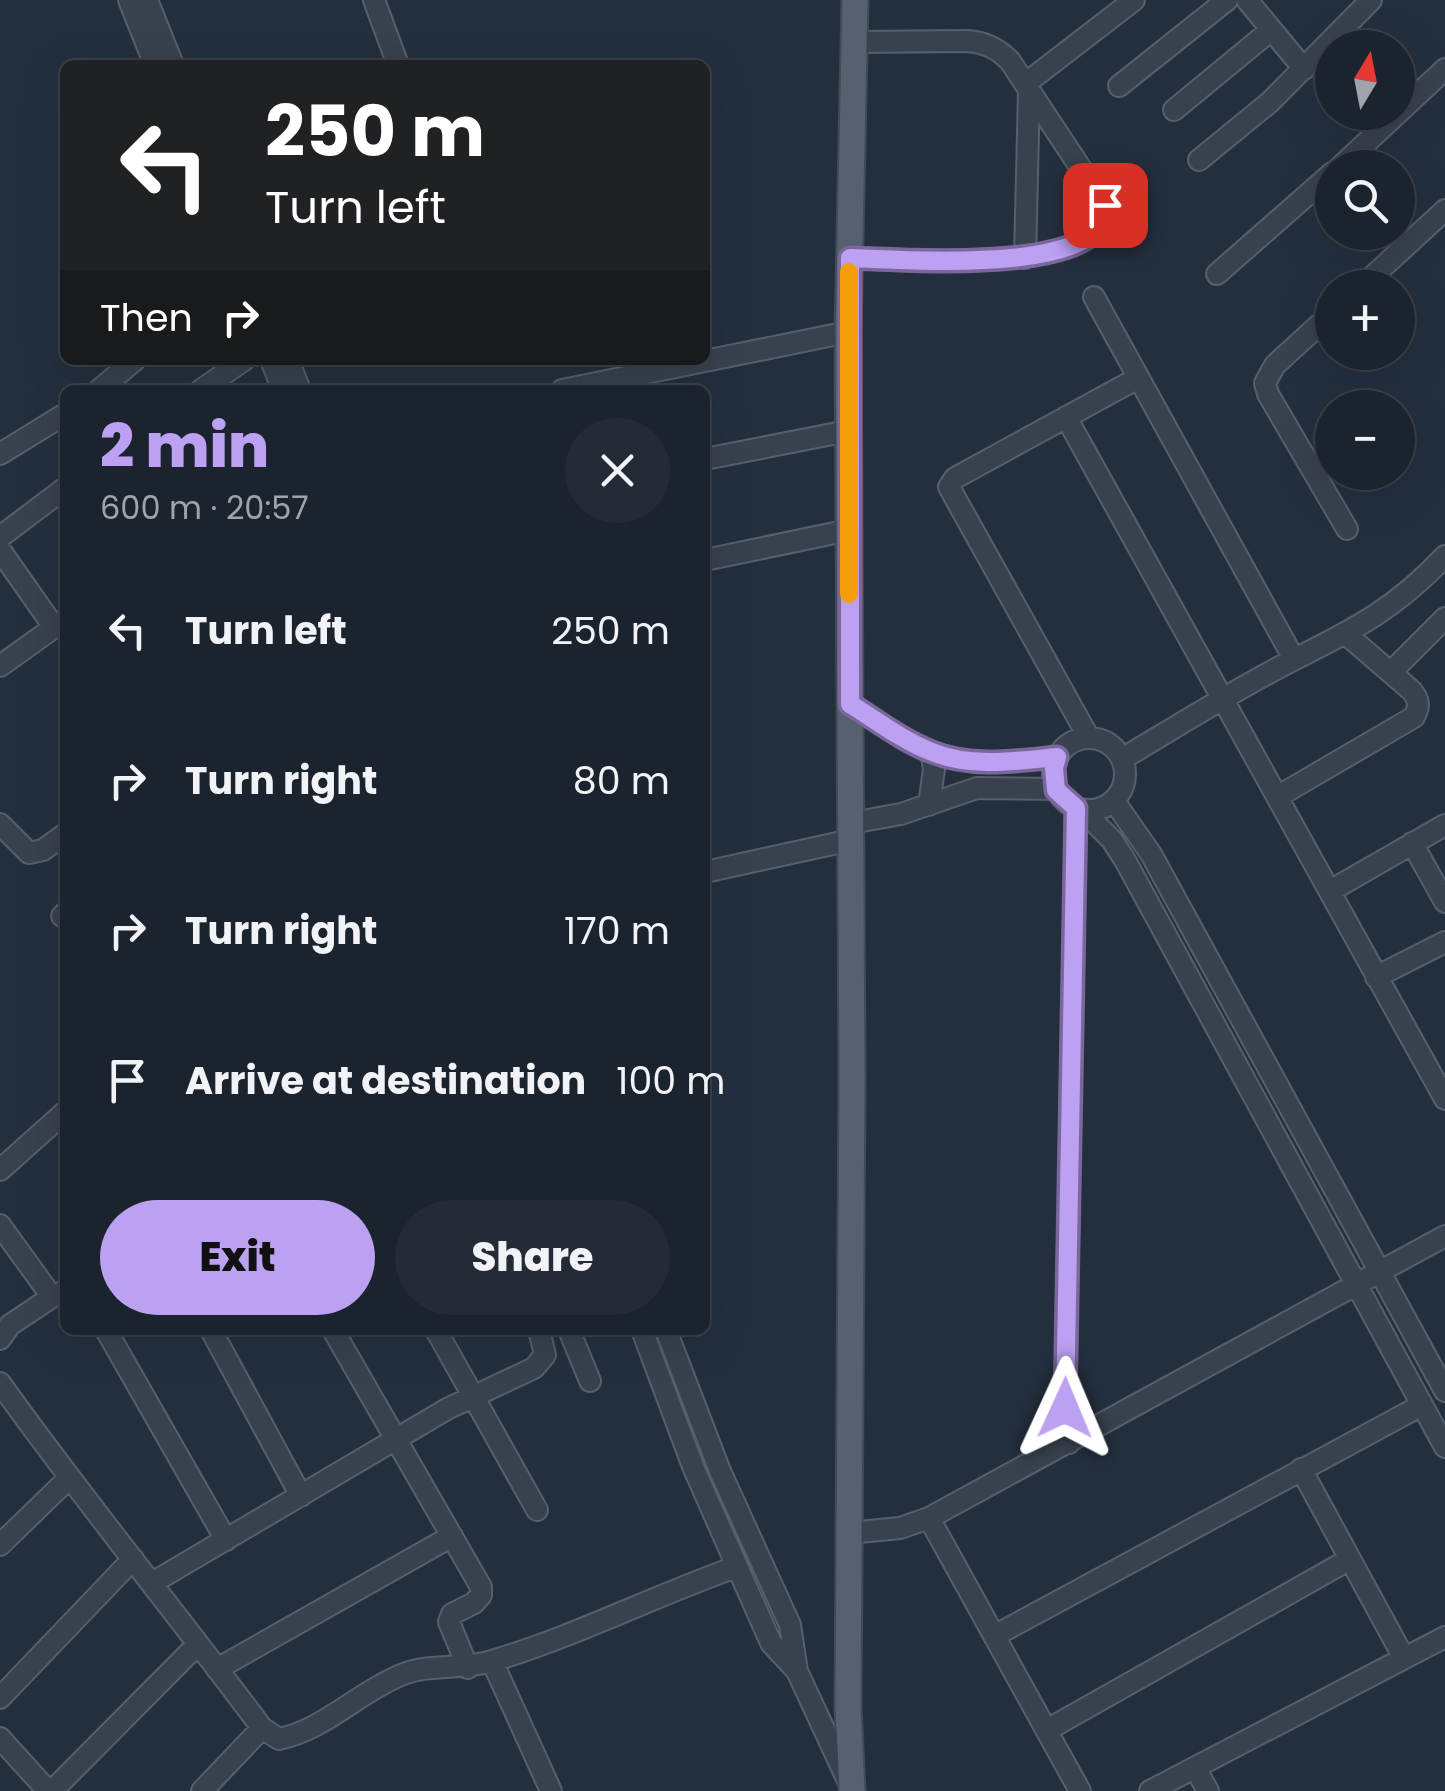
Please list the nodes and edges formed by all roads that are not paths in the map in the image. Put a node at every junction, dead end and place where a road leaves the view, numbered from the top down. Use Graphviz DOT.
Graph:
graph roads {
  1 [pos="129,0"];
  2 [pos="147,0"];
  3 [pos="374,0"];
  4 [pos="855,0"];
  5 [pos="1134,0"];
  6 [pos="1227,0"];
  7 [pos="1247,0"];
  8 [pos="1372,0"];
  9 [pos="1271,30"];
  10 [pos="854,42"];
  11 [pos="152,60"];
  12 [pos="171,60"];
  13 [pos="396,60"];
  14 [pos="1304,69"];
  15 [pos="1445,69"];
  16 [pos="1118,86"];
  17 [pos="1027,87"];
  18 [pos="1174,110"];
  19 [pos="1358,150"];
  20 [pos="1199,160"];
  21 [pos="1315,188"];
  22 [pos="1445,210"];
  23 [pos="850,258"];
  24 [pos="1025,258"];
  25 [pos="1380,270"];
  26 [pos="1217,274"];
  27 [pos="1094,296"];
  28 [pos="1315,329"];
  29 [pos="848,332"];
  30 [pos="710,360"];
  31 [pos="129,365"];
  32 [pos="237,365"];
  33 [pos="685,365"];
  34 [pos="1138,378"];
  35 [pos="104,385"];
  36 [pos="208,385"];
  37 [pos="587,385"];
  38 [pos="60,417"];
  39 [pos="1066,417"];
  40 [pos="848,431"];
  41 [pos="0,454"];
  42 [pos="710,458"];
  43 [pos="60,492"];
  44 [pos="1347,529"];
  45 [pos="849,530"];
  46 [pos="0,537"];
  47 [pos="0,550"];
  48 [pos="1445,556"];
  49 [pos="710,559"];
  50 [pos="1445,618"];
  51 [pos="60,623"];
  52 [pos="1347,635"];
  53 [pos="1294,659"];
  54 [pos="0,666"];
  55 [pos="1391,672"];
  56 [pos="1222,700"];
  57 [pos="850,704"];
  58 [pos="1089,738"];
  59 [pos="932,752"];
  60 [pos="1057,757"];
  61 [pos="1122,759"];
  62 [pos="1056,790"];
  63 [pos="1277,796"];
  64 [pos="1114,801"];
  65 [pos="928,805"];
  66 [pos="1079,809"];
  67 [pos="0,824"];
  68 [pos="1445,825"];
  69 [pos="851,832"];
  70 [pos="60,838"];
  71 [pos="1412,842"];
  72 [pos="710,871"];
  73 [pos="1330,891"];
  74 [pos="1445,902"];
  75 [pos="1445,942"];
  76 [pos="1376,977"];
  77 [pos="1445,1099"];
  78 [pos="60,1116"];
  79 [pos="0,1170"];
  80 [pos="0,1225"];
  81 [pos="1445,1236"];
  82 [pos="1381,1272"];
  83 [pos="1356,1286"];
  84 [pos="58,1294"];
  85 [pos="109,1335"];
  86 [pos="213,1335"];
  87 [pos="335,1335"];
  88 [pos="439,1335"];
  89 [pos="541,1335"];
  90 [pos="571,1335"];
  91 [pos="644,1335"];
  92 [pos="668,1335"];
  93 [pos="0,1339"];
  94 [pos="590,1380"];
  95 [pos="0,1384"];
  96 [pos="1445,1391"];
  97 [pos="474,1397"];
  98 [pos="1422,1405"];
  99 [pos="397,1440"];
  100 [pos="1069,1443"];
  101 [pos="1445,1447"];
  102 [pos="1301,1469"];
  103 [pos="68,1479"];
  104 [pos="301,1496"];
  105 [pos="537,1510"];
  106 [pos="929,1518"];
  107 [pos="849,1533"];
  108 [pos="452,1536"];
  109 [pos="226,1540"];
  110 [pos="0,1545"];
  111 [pos="133,1559"];
  112 [pos="1350,1559"];
  113 [pos="736,1567"];
  114 [pos="152,1583"];
  115 [pos="994,1636"];
  116 [pos="1445,1636"];
  117 [pos="198,1644"];
  118 [pos="1404,1658"];
  119 [pos="492,1661"];
  120 [pos="468,1668"];
  121 [pos="218,1669"];
  122 [pos="797,1671"];
  123 [pos="0,1698"];
  124 [pos="262,1728"];
  125 [pos="1047,1730"];
  126 [pos="0,1738"];
  127 [pos="1195,1768"];
  128 [pos="851,1788"];
  129 [pos="50,1791"];
  130 [pos="202,1791"];
  131 [pos="551,1791"];
  132 [pos="1080,1791"];
  133 [pos="1150,1791"];
  134 [pos="1208,1791"];
  1 -- 11 [label="street"];
  2 -- 12 [label="street"];
  3 -- 13 [label="street"];
  4 -- 10 [label="main road"];
  5 -- 17 [label="street"];
  6 -- 16 [label="street"];
  7 -- 9 [label="street"];
  8 -- 14 [label="street"];
  9 -- 14 [label="street"];
  9 -- 18 [label="street"];
  10 -- 17 [label="street"];
  10 -- 23 [label="main road"];
  14 -- 20 [label="street"];
  15 -- 19 [label="street"];
  17 -- 24 [label="street"];
  17 -- 24 [label="street"];
  21 -- 26 [label="street"];
  22 -- 25 [label="street"];
  23 -- 24 [label="street"];
  23 -- 29 [label="main road"];
  27 -- 34 [label="street"];
  28 -- 44 [label="street"];
  29 -- 30 [label="street"];
  29 -- 40 [label="main road"];
  31 -- 35 [label="street"];
  32 -- 36 [label="street"];
  33 -- 37 [label="street"];
  34 -- 39 [label="street"];
  34 -- 53 [label="street"];
  38 -- 41 [label="street"];
  39 -- 56 [label="street"];
  39 -- 58 [label="street"];
  40 -- 42 [label="street"];
  40 -- 45 [label="main road"];
  43 -- 46 [label="street"];
  45 -- 49 [label="street"];
  45 -- 57 [label="main road"];
  47 -- 51 [label="street"];
  48 -- 52 [label="street"];
  50 -- 55 [label="street"];
  51 -- 54 [label="street"];
  52 -- 53 [label="street"];
  52 -- 55 [label="street"];
  53 -- 56 [label="street"];
  55 -- 63 [label="street"];
  56 -- 61 [label="street"];
  56 -- 63 [label="street"];
  57 -- 59 [label="street"];
  57 -- 69 [label="main road"];
  58 -- 60 [label="street"];
  58 -- 61 [label="street"];
  59 -- 60 [label="street"];
  59 -- 65 [label="street"];
  60 -- 62 [label="street"];
  61 -- 64 [label="street"];
  62 -- 65 [label="street"];
  62 -- 66 [label="street"];
  63 -- 73 [label="street"];
  64 -- 66 [label="street"];
  64 -- 82 [label="street"];
  65 -- 69 [label="street"];
  66 -- 83 [label="street"];
  66 -- 100 [label="street"];
  67 -- 70 [label="street"];
  68 -- 71 [label="street"];
  69 -- 72 [label="street"];
  69 -- 107 [label="main road"];
  71 -- 73 [label="street"];
  71 -- 74 [label="street"];
  73 -- 76 [label="street"];
  75 -- 76 [label="street"];
  76 -- 77 [label="street"];
  78 -- 79 [label="street"];
  80 -- 84 [label="street"];
  81 -- 82 [label="street"];
  82 -- 83 [label="street"];
  82 -- 96 [label="street"];
  83 -- 98 [label="street"];
  83 -- 100 [label="street"];
  84 -- 93 [label="street"];
  85 -- 109 [label="street"];
  86 -- 104 [label="street"];
  87 -- 99 [label="street"];
  88 -- 97 [label="street"];
  89 -- 97 [label="street"];
  90 -- 94 [label="street"];
  91 -- 113 [label="street"];
  92 -- 122 [label="street"];
  95 -- 103 [label="street"];
  97 -- 99 [label="street"];
  97 -- 105 [label="street"];
  98 -- 101 [label="street"];
  98 -- 102 [label="street"];
  99 -- 104 [label="street"];
  99 -- 108 [label="street"];
  100 -- 106 [label="street"];
  102 -- 112 [label="street"];
  102 -- 115 [label="street"];
  103 -- 110 [label="street"];
  103 -- 111 [label="street"];
  104 -- 109 [label="street"];
  106 -- 107 [label="street"];
  106 -- 115 [label="street"];
  107 -- 128 [label="main road"];
  108 -- 120 [label="street"];
  108 -- 121 [label="street"];
  109 -- 114 [label="street"];
  111 -- 114 [label="street"];
  111 -- 123 [label="street"];
  112 -- 118 [label="street"];
  112 -- 125 [label="street"];
  113 -- 119 [label="street"];
  113 -- 122 [label="street"];
  114 -- 117 [label="street"];
  115 -- 125 [label="street"];
  116 -- 118 [label="street"];
  117 -- 121 [label="street"];
  117 -- 129 [label="street"];
  118 -- 127 [label="street"];
  119 -- 120 [label="street"];
  119 -- 131 [label="street"];
  120 -- 124 [label="street"];
  121 -- 124 [label="street"];
  122 -- 128 [label="street"];
  124 -- 130 [label="street"];
  125 -- 132 [label="street"];
  126 -- 129 [label="street"];
  127 -- 133 [label="street"];
  127 -- 134 [label="street"];
}
